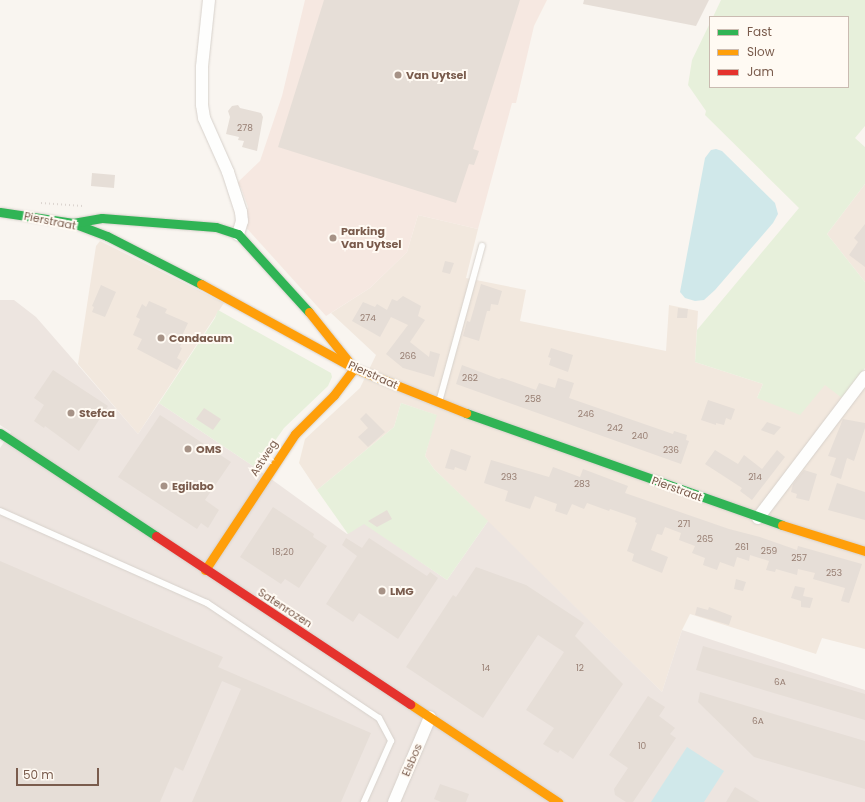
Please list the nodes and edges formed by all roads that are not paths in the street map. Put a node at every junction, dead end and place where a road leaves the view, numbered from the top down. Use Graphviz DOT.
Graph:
graph roads {
  1 [pos="209,0"];
  2 [pos="0,212"];
  3 [pos="73,223"];
  4 [pos="238,234"];
  5 [pos="482,246"];
  6 [pos="354,368"];
  7 [pos="865,377"];
  8 [pos="438,404"];
  9 [pos="0,433"];
  10 [pos="0,511"];
  11 [pos="758,518"];
  12 [pos="865,551"];
  13 [pos="205,570"];
  14 [pos="430,717"];
  15 [pos="364,802"];
  16 [pos="394,802"];
  17 [pos="558,802"];
  1 -- 4 [label="street"];
  2 -- 3 [label="street, Pierstraat"];
  3 -- 4 [label="street"];
  3 -- 6 [label="street, Pierstraat"];
  4 -- 6 [label="street"];
  5 -- 8 [label="lane"];
  6 -- 8 [label="street, Pierstraat"];
  6 -- 13 [label="street, Astweg"];
  7 -- 11 [label="street"];
  8 -- 11 [label="street, Pierstraat"];
  9 -- 13 [label="street, Satenrozen"];
  10 -- 15 [label="lane"];
  11 -- 12 [label="street, Pierstraat"];
  13 -- 14 [label="street, Satenrozen"];
  14 -- 16 [label="street, Elsbos"];
  14 -- 17 [label="street, Satenrozen"];
}
